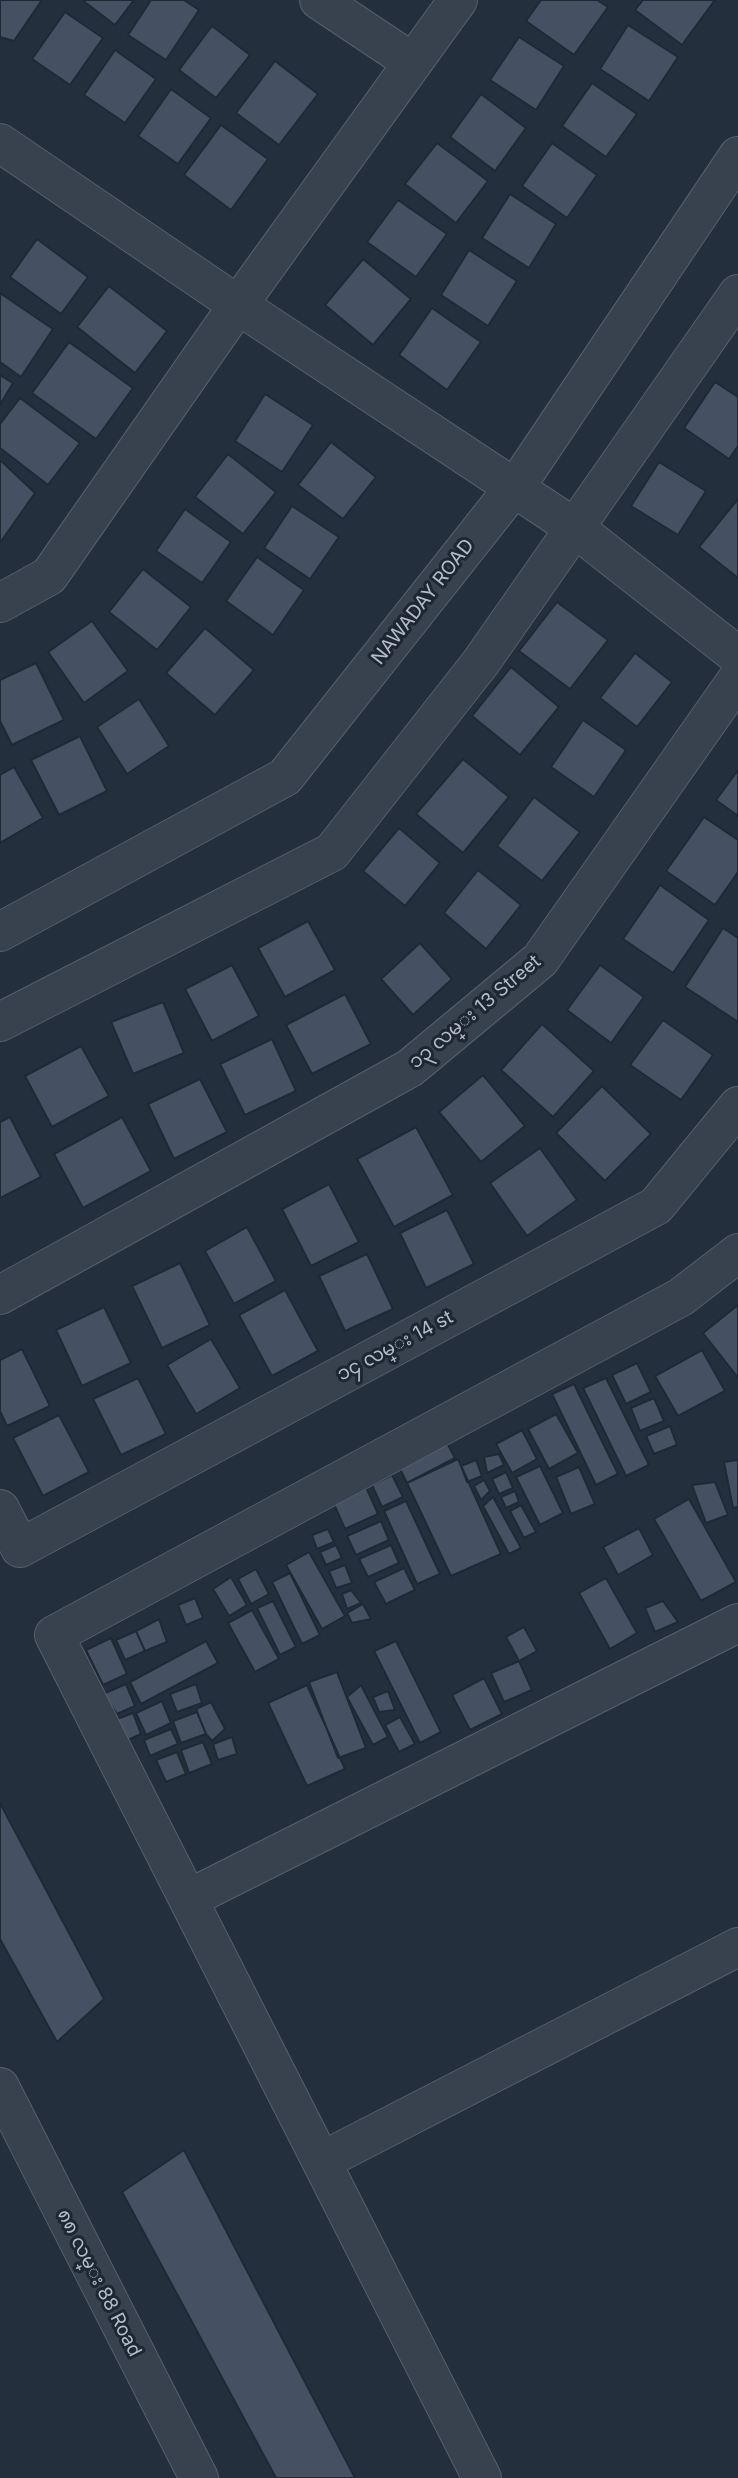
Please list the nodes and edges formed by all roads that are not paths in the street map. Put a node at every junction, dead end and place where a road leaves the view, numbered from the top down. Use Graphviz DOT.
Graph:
graph roads {
  1 [pos="319,0"];
  2 [pos="458,0"];
  3 [pos="412,62"];
  4 [pos="738,156"];
  5 [pos="5,158"];
  6 [pos="738,294"];
  7 [pos="238,305"];
  8 [pos="513,487"];
  9 [pos="575,528"];
  10 [pos="0,603"];
  11 [pos="738,656"];
  12 [pos="738,678"];
  13 [pos="0,932"];
  14 [pos="0,1022"];
  15 [pos="738,1106"];
  16 [pos="738,1253"];
  17 [pos="0,1295"];
  18 [pos="0,1509"];
  19 [pos="738,1623"];
  20 [pos="188,1899"];
  21 [pos="738,1947"];
  22 [pos="4,2106"];
  23 [pos="321,2161"];
  24 [pos="199,2478"];
  25 [pos="482,2478"];
  1 -- 3 [label="street"];
  2 -- 3 [label="street"];
  3 -- 7 [label="street"];
  4 -- 8 [label="street, NAWADAY ROAD"];
  5 -- 7 [label="street"];
  6 -- 9 [label="street"];
  7 -- 8 [label="street"];
  7 -- 10 [label="street"];
  8 -- 9 [label="street"];
  8 -- 13 [label="street, NAWADAY ROAD"];
  9 -- 11 [label="street"];
  9 -- 14 [label="street"];
  12 -- 17 [label="street, ၁၃ လမ္း 13 Street"];
  15 -- 18 [label="street, ၁၄ လမ္း 14 st"];
  16 -- 20 [label="street"];
  19 -- 20 [label="street"];
  20 -- 23 [label="street"];
  21 -- 23 [label="street"];
  22 -- 24 [label="street, ၈၈ လမ္း 88 Road"];
  23 -- 25 [label="street"];
}
